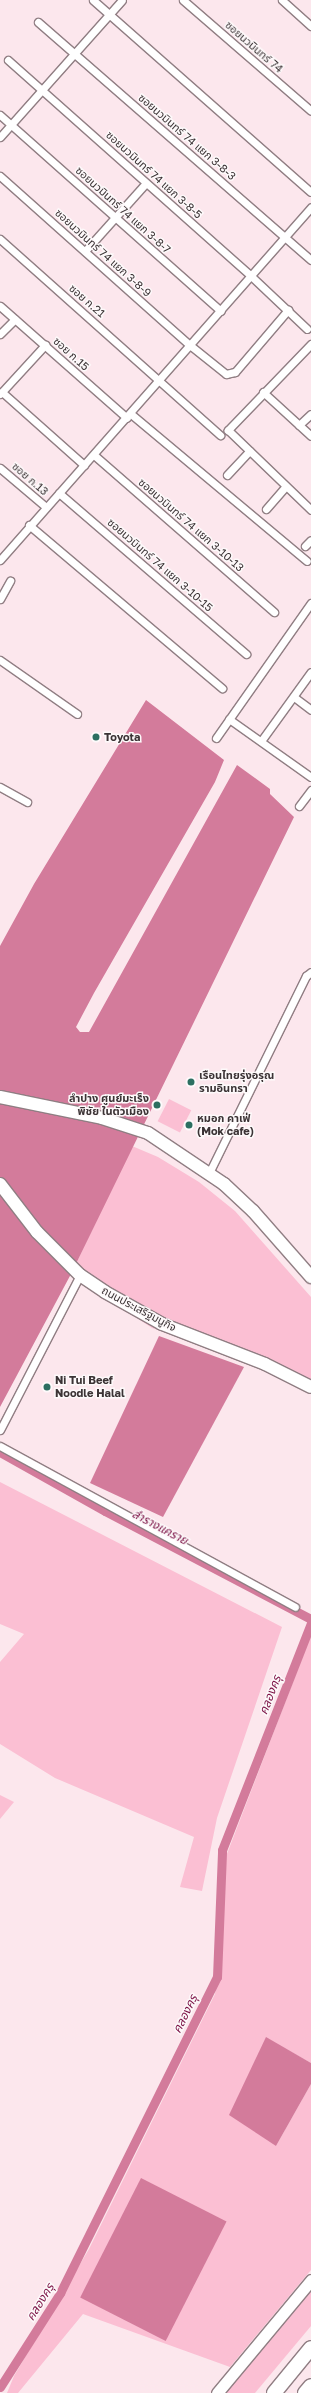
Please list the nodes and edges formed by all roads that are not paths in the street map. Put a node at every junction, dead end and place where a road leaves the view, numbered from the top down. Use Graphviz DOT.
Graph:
graph roads {
  1 [pos="92,0"];
  2 [pos="122,0"];
  3 [pos="183,0"];
  4 [pos="282,0"];
  5 [pos="109,15"];
  6 [pos="38,22"];
  7 [pos="311,26"];
  8 [pos="75,54"];
  9 [pos="8,60"];
  10 [pos="42,90"];
  11 [pos="311,111"];
  12 [pos="0,115"];
  13 [pos="11,125"];
  14 [pos="0,137"];
  15 [pos="0,176"];
  16 [pos="146,183"];
  17 [pos="311,192"];
  18 [pos="311,206"];
  19 [pos="115,218"];
  20 [pos="285,238"];
  21 [pos="0,239"];
  22 [pos="85,251"];
  23 [pos="311,260"];
  24 [pos="251,276"];
  25 [pos="0,306"];
  26 [pos="288,310"];
  27 [pos="221,311"];
  28 [pos="15,319"];
  29 [pos="307,329"];
  30 [pos="0,334"];
  31 [pos="311,344"];
  32 [pos="45,345"];
  33 [pos="191,346"];
  34 [pos="160,380"];
  35 [pos="263,392"];
  36 [pos="1,393"];
  37 [pos="311,414"];
  38 [pos="129,416"];
  39 [pos="299,425"];
  40 [pos="220,435"];
  41 [pos="311,436"];
  42 [pos="249,451"];
  43 [pos="94,455"];
  44 [pos="84,466"];
  45 [pos="0,468"];
  46 [pos="227,475"];
  47 [pos="286,486"];
  48 [pos="59,493"];
  49 [pos="46,507"];
  50 [pos="266,509"];
  51 [pos="311,510"];
  52 [pos="30,525"];
  53 [pos="311,540"];
  54 [pos="305,546"];
  55 [pos="3,551"];
  56 [pos="0,560"];
  57 [pos="307,561"];
  58 [pos="10,581"];
  59 [pos="0,599"];
  60 [pos="311,603"];
  61 [pos="274,612"];
  62 [pos="246,654"];
  63 [pos="0,660"];
  64 [pos="311,672"];
  65 [pos="222,688"];
  66 [pos="294,697"];
  67 [pos="311,710"];
  68 [pos="77,714"];
  69 [pos="229,718"];
  70 [pos="216,738"];
  71 [pos="261,741"];
  72 [pos="311,777"];
  73 [pos="0,787"];
  74 [pos="311,790"];
  75 [pos="27,802"];
  76 [pos="299,806"];
  77 [pos="311,972"];
  78 [pos="0,1097"];
  79 [pos="209,1174"];
  80 [pos="0,1184"];
  81 [pos="78,1273"];
  82 [pos="308,1273"];
  83 [pos="311,1387"];
  84 [pos="0,1430"];
  85 [pos="0,1446"];
  86 [pos="296,1606"];
  87 [pos="311,2280"];
  88 [pos="311,2348"];
  89 [pos="311,2386"];
  90 [pos="217,2393"];
  91 [pos="274,2393"];
  92 [pos="305,2393"];
  1 -- 5 [label="street"];
  2 -- 5 [label="street"];
  3 -- 11 [label="street, ซอยนวมินทร์ 74"];
  4 -- 7 [label="street"];
  5 -- 8 [label="street"];
  5 -- 17 [label="street"];
  6 -- 8 [label="street, ซอยนวมินทร์ 74 แยก 3-8-3"];
  8 -- 10 [label="street"];
  8 -- 20 [label="street, ซอยนวมินทร์ 74 แยก 3-8-3"];
  9 -- 10 [label="street, ซอยนวมินทร์ 74 แยก 3-8-5"];
  10 -- 13 [label="street"];
  10 -- 16 [label="street, ซอยนวมินทร์ 74 แยก 3-8-5"];
  12 -- 13 [label="street, ซอยนวมินทร์ 74 แยก 3-8-7"];
  13 -- 14 [label="street"];
  13 -- 19 [label="street, ซอยนวมินทร์ 74 แยก 3-8-7"];
  15 -- 22 [label="street, ซอยนวมินทร์ 74 แยก 3-8-9"];
  16 -- 19 [label="street"];
  16 -- 24 [label="street, ซอยนวมินทร์ 74 แยก 3-8-5"];
  18 -- 20 [label="street"];
  19 -- 22 [label="street"];
  19 -- 27 [label="street, ซอยนวมินทร์ 74 แยก 3-8-7"];
  20 -- 23 [label="street, ซอยนวมินทร์ 74 แยก 3-8-3"];
  20 -- 24 [label="street"];
  21 -- 34 [label="street, ซอย ก.21"];
  22 -- 33 [label="street, ซอยนวมินทร์ 74 แยก 3-8-9"];
  24 -- 26 [label="street, ซอยนวมินทร์ 74 แยก 3-8-5"];
  24 -- 27 [label="street"];
  25 -- 28 [label="street, ซอย ก.15"];
  26 -- 29 [label="street, ซอยนวมินทร์ 74 แยก 3-8-5"];
  26 -- 33 [label="street, ซอยนวมินทร์ 74 แยก 3-8-9"];
  27 -- 33 [label="street"];
  28 -- 30 [label="street"];
  28 -- 32 [label="street, ซอย ก.15"];
  31 -- 35 [label="street"];
  32 -- 36 [label="street"];
  32 -- 38 [label="street, ซอย ก.15"];
  33 -- 34 [label="street"];
  34 -- 38 [label="street"];
  34 -- 40 [label="street, ซอย ก.21"];
  35 -- 39 [label="street"];
  35 -- 42 [label="street"];
  36 -- 44 [label="street"];
  37 -- 39 [label="street"];
  38 -- 43 [label="street"];
  38 -- 57 [label="street, ซอย ก.15"];
  39 -- 41 [label="street"];
  42 -- 46 [label="street"];
  42 -- 47 [label="street"];
  43 -- 44 [label="street"];
  43 -- 61 [label="street, ซอยนวมินทร์ 74 แยก 3-10-13"];
  44 -- 48 [label="street"];
  45 -- 49 [label="street, ซอย ก.13"];
  47 -- 50 [label="street"];
  47 -- 51 [label="street"];
  48 -- 49 [label="street"];
  48 -- 62 [label="street, ซอยนวมินทร์ 74 แยก 3-10-15"];
  49 -- 52 [label="street"];
  52 -- 55 [label="street"];
  52 -- 65 [label="street"];
  53 -- 54 [label="street"];
  55 -- 56 [label="street"];
  58 -- 59 [label="street"];
  60 -- 69 [label="street"];
  63 -- 68 [label="street"];
  64 -- 66 [label="street"];
  66 -- 67 [label="street"];
  66 -- 71 [label="street"];
  69 -- 70 [label="street"];
  69 -- 71 [label="street"];
  71 -- 72 [label="street"];
  73 -- 75 [label="street"];
  74 -- 76 [label="street"];
  77 -- 79 [label="street"];
  78 -- 79 [label="main road"];
  79 -- 82 [label="main road"];
  80 -- 81 [label="main road, ถนนประเสริฐมนูกิจ"];
  81 -- 83 [label="main road, ถนนประเสริฐมนูกิจ"];
  81 -- 84 [label="street"];
  85 -- 86 [label="street"];
  87 -- 90 [label="main road"];
  88 -- 91 [label="highway"];
  89 -- 92 [label="highway"];
}
